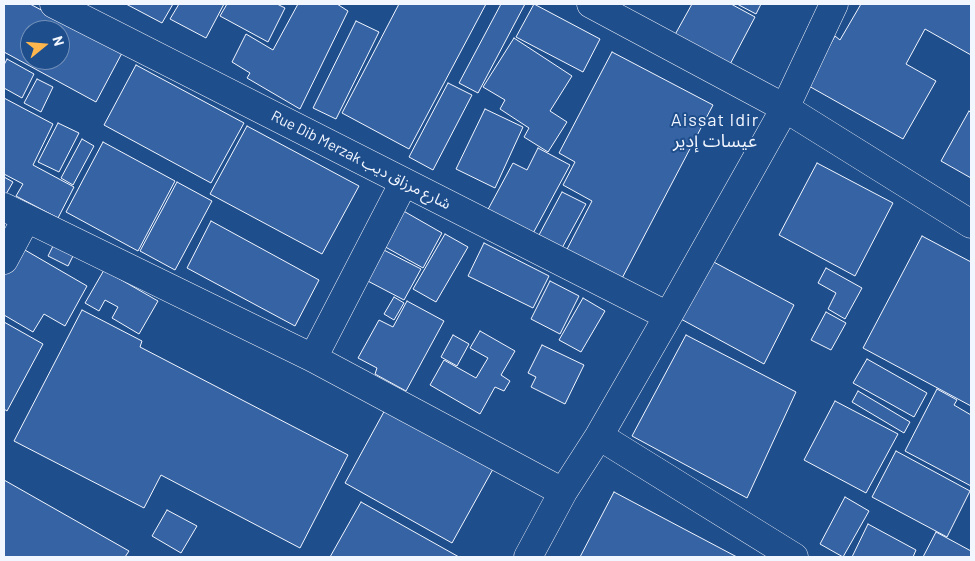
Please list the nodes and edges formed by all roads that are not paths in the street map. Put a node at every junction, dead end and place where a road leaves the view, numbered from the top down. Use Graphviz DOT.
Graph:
graph roads {
  1 [pos="54,4"];
  2 [pos="591,4"];
  3 [pos="834,4"];
  4 [pos="784,108"];
  5 [pos="404,182"];
  6 [pos="15,213"];
  7 [pos="971,224"];
  8 [pos="4,260"];
  9 [pos="668,316"];
  10 [pos="313,358"];
  11 [pos="598,436"];
  12 [pos="564,492"];
  13 [pos="528,557"];
  14 [pos="794,557"];
  1 -- 5 [label="street, Rue Dib Merzak شارع مرزاق ديب"];
  2 -- 4 [label="street"];
  3 -- 4 [label="street"];
  4 -- 7 [label="street"];
  4 -- 9 [label="street"];
  5 -- 9 [label="street, Rue Dib Merzak شارع مرزاق ديب"];
  5 -- 10 [label="street"];
  6 -- 8 [label="street"];
  6 -- 10 [label="street"];
  9 -- 11 [label="street"];
  10 -- 12 [label="street"];
  11 -- 12 [label="street"];
  11 -- 14 [label="street"];
  12 -- 13 [label="street"];
}
